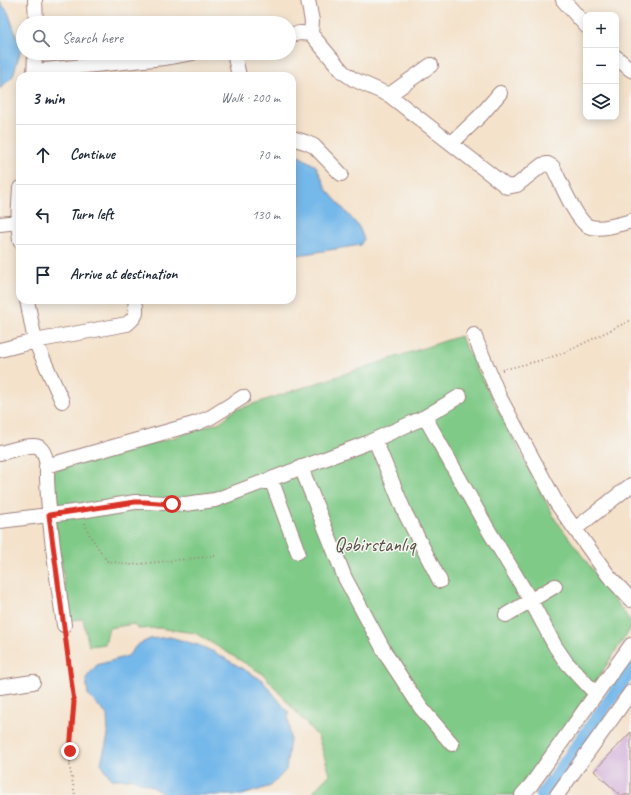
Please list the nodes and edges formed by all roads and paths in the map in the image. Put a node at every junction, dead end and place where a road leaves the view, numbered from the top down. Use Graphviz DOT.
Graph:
graph roads {
  1 [pos="35,0"];
  2 [pos="308,0"];
  3 [pos="562,0"];
  4 [pos="36,16"];
  5 [pos="583,23"];
  6 [pos="296,34"];
  7 [pos="311,34"];
  8 [pos="35,60"];
  9 [pos="148,60"];
  10 [pos="236,60"];
  11 [pos="619,60"];
  12 [pos="431,65"];
  13 [pos="631,70"];
  14 [pos="34,72"];
  15 [pos="50,72"];
  16 [pos="238,72"];
  17 [pos="500,93"];
  18 [pos="389,95"];
  19 [pos="296,139"];
  20 [pos="452,144"];
  21 [pos="341,174"];
  22 [pos="16,222"];
  23 [pos="631,222"];
  24 [pos="0,224"];
  25 [pos="28,304"];
  26 [pos="135,304"];
  27 [pos="631,320"];
  28 [pos="474,335"];
  29 [pos="35,341"];
  30 [pos="0,350"];
  31 [pos="489,373"];
  32 [pos="460,396"];
  33 [pos="244,397"];
  34 [pos="62,401"];
  35 [pos="425,417"];
  36 [pos="375,440"];
  37 [pos="0,453"];
  38 [pos="46,466"];
  39 [pos="301,468"];
  40 [pos="271,479"];
  41 [pos="631,485"];
  42 [pos="81,511"];
  43 [pos="49,515"];
  44 [pos="0,521"];
  45 [pos="575,529"];
  46 [pos="298,552"];
  47 [pos="216,556"];
  48 [pos="440,581"];
  49 [pos="555,586"];
  50 [pos="631,600"];
  51 [pos="531,601"];
  52 [pos="506,615"];
  53 [pos="64,625"];
  54 [pos="631,645"];
  55 [pos="33,682"];
  56 [pos="0,687"];
  57 [pos="631,692"];
  58 [pos="596,694"];
  59 [pos="452,744"];
  60 [pos="75,795"];
  61 [pos="522,795"];
  62 [pos="557,795"];
  1 -- 4 [label="street"];
  2 -- 7 [label="street"];
  3 -- 5 [label="street"];
  6 -- 7 [label="street"];
  7 -- 18 [label="street"];
  8 -- 14 [label="street"];
  9 -- 15 [label="street"];
  10 -- 16 [label="street"];
  11 -- 13 [label="street"];
  12 -- 18 [label="street"];
  17 -- 20 [label="street"];
  18 -- 20 [label="street"];
  19 -- 21 [label="street"];
  20 -- 23 [label="street"];
  22 -- 24 [label="street"];
  25 -- 29 [label="street"];
  26 -- 29 [label="street"];
  27 -- 31 [label="path"];
  28 -- 31 [label="street"];
  29 -- 30 [label="street"];
  29 -- 34 [label="street"];
  31 -- 45 [label="street"];
  32 -- 35 [label="street"];
  33 -- 38 [label="street"];
  35 -- 36 [label="street"];
  35 -- 51 [label="street"];
  36 -- 39 [label="street"];
  36 -- 48 [label="street"];
  37 -- 38 [label="street"];
  38 -- 43 [label="street"];
  39 -- 40 [label="street"];
  39 -- 59 [label="street"];
  40 -- 42 [label="street"];
  40 -- 46 [label="street"];
  41 -- 45 [label="street"];
  42 -- 43 [label="street"];
  42 -- 47 [label="path"];
  43 -- 44 [label="street"];
  43 -- 53 [label="street"];
  45 -- 50 [label="street"];
  49 -- 51 [label="street"];
  51 -- 52 [label="street"];
  51 -- 58 [label="street"];
  53 -- 60 [label="path"];
  54 -- 58 [label="street"];
  55 -- 56 [label="street"];
  57 -- 62 [label="street"];
  58 -- 61 [label="street"];
}
